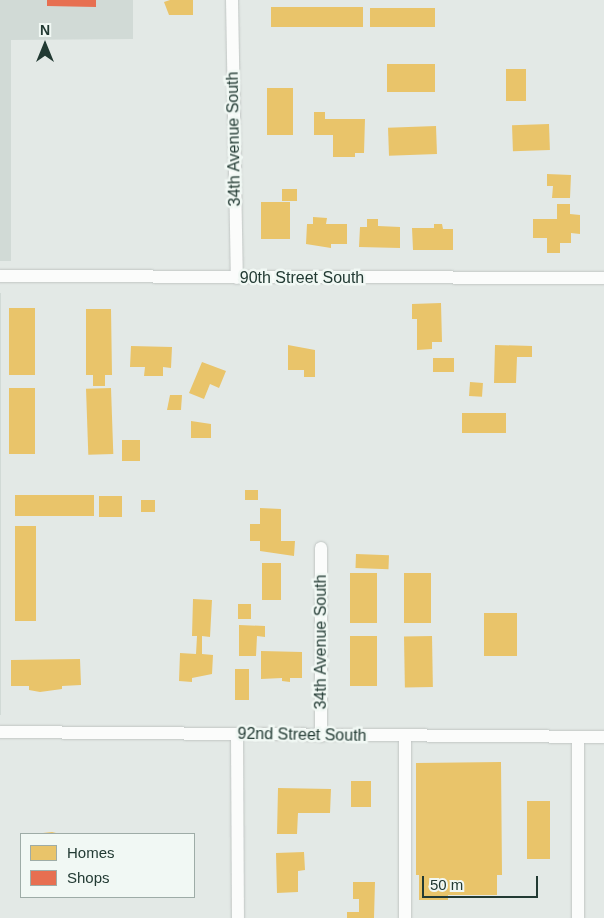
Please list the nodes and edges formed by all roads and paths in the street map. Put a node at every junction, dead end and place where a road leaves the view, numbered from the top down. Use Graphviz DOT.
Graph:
graph roads {
  1 [pos="232,0"];
  2 [pos="0,276"];
  3 [pos="237,278"];
  4 [pos="604,278"];
  5 [pos="321,548"];
  6 [pos="0,732"];
  7 [pos="237,735"];
  8 [pos="321,736"];
  9 [pos="405,736"];
  10 [pos="578,737"];
  11 [pos="604,737"];
  12 [pos="238,918"];
  13 [pos="405,918"];
  14 [pos="578,918"];
  1 -- 3 [label="street, 34th Avenue South"];
  2 -- 3 [label="street, 90th Street South"];
  3 -- 4 [label="street, 90th Street South"];
  5 -- 8 [label="street, 34th Avenue South"];
  6 -- 7 [label="street, 92nd Street South"];
  7 -- 8 [label="street, 92nd Street South"];
  7 -- 12 [label="street"];
  8 -- 9 [label="street, 92nd Street South"];
  9 -- 10 [label="street, 92nd Street South"];
  9 -- 13 [label="street"];
  10 -- 11 [label="street, 92nd Street South"];
  10 -- 14 [label="street"];
}
